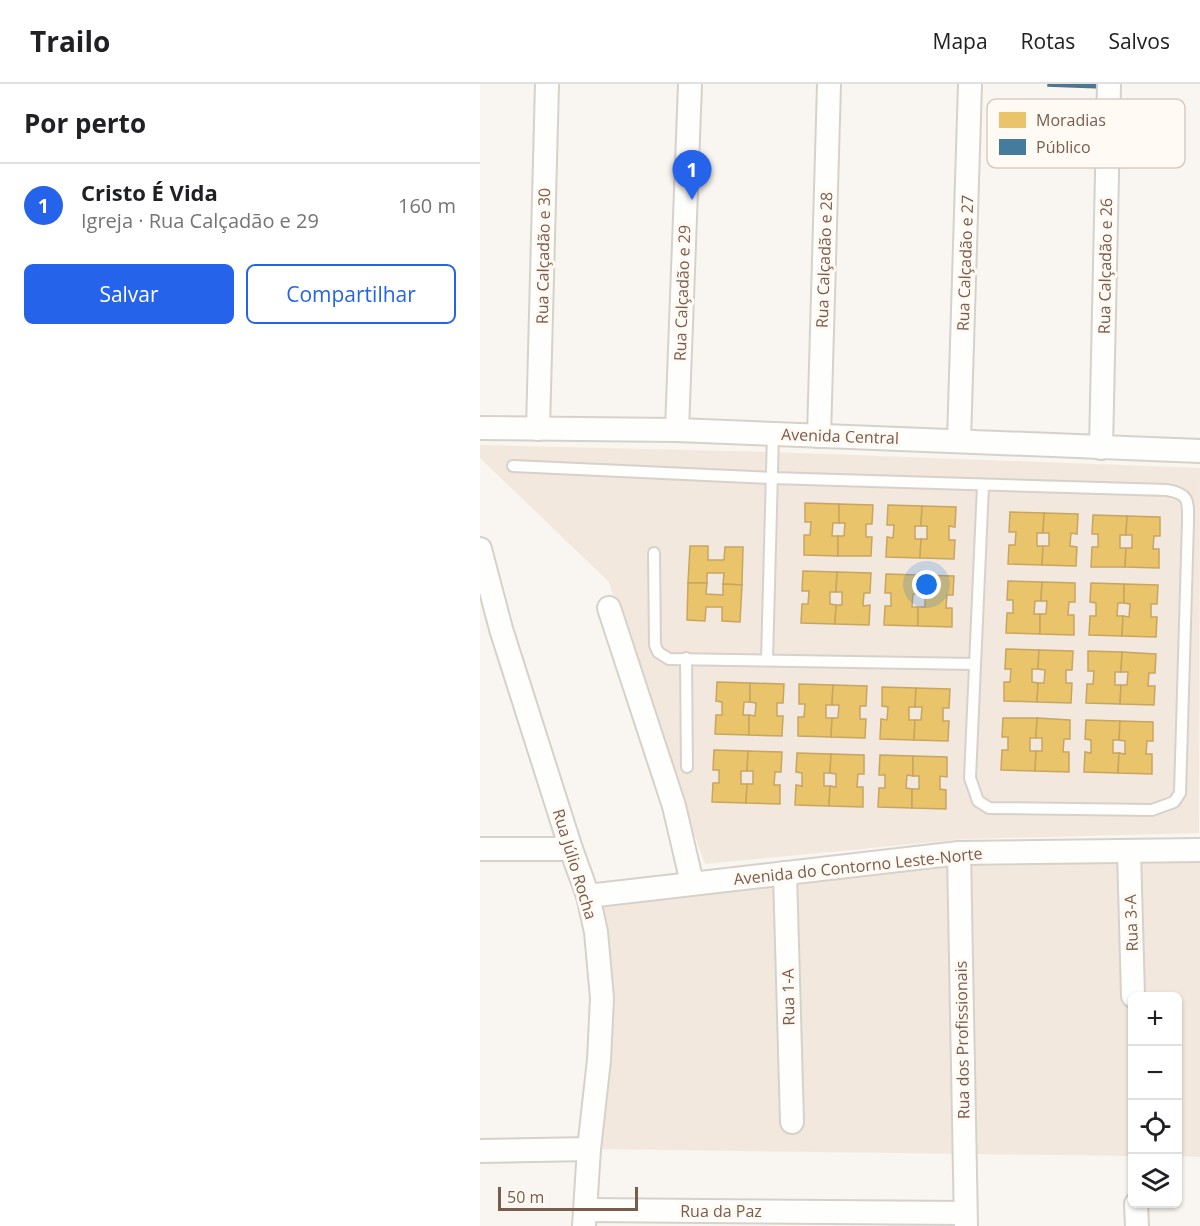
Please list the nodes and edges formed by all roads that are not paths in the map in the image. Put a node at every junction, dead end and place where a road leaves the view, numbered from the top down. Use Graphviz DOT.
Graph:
graph roads {
  1 [pos="547,84"];
  2 [pos="690,84"];
  3 [pos="830,84"];
  4 [pos="970,84"];
  5 [pos="1109,84"];
  6 [pos="1109,99"];
  7 [pos="1107,168"];
  8 [pos="480,428"];
  9 [pos="538,429"];
  10 [pos="677,430"];
  11 [pos="773,434"];
  12 [pos="819,436"];
  13 [pos="960,441"];
  14 [pos="1101,448"];
  15 [pos="1200,451"];
  16 [pos="513,466"];
  17 [pos="772,478"];
  18 [pos="983,485"];
  19 [pos="480,549"];
  20 [pos="654,553"];
  21 [pos="609,608"];
  22 [pos="686,658"];
  23 [pos="767,660"];
  24 [pos="975,663"];
  25 [pos="687,767"];
  26 [pos="480,849"];
  27 [pos="571,849"];
  28 [pos="1128,850"];
  29 [pos="1200,850"];
  30 [pos="959,853"];
  31 [pos="785,873"];
  32 [pos="692,883"];
  33 [pos="588,896"];
  34 [pos="1133,992"];
  35 [pos="792,1122"];
  36 [pos="589,1149"];
  37 [pos="480,1151"];
  38 [pos="1136,1208"];
  39 [pos="585,1218"];
  40 [pos="965,1220"];
  41 [pos="1137,1226"];
  1 -- 9 [label="street, Rua Calçadão e 30"];
  2 -- 10 [label="street, Rua Calçadão e 29"];
  3 -- 12 [label="street, Rua Calçadão e 28"];
  4 -- 13 [label="street, Rua Calçadão e 27"];
  5 -- 6 [label="street, Rua Calçadão e 26"];
  7 -- 14 [label="street, Rua Calçadão e 26"];
  8 -- 9 [label="street, Avenida Central"];
  9 -- 10 [label="street, Avenida Central"];
  10 -- 11 [label="street, Avenida Central"];
  11 -- 12 [label="street, Avenida Central"];
  11 -- 17 [label="lane"];
  12 -- 13 [label="street, Avenida Central"];
  13 -- 14 [label="street, Avenida Central"];
  14 -- 15 [label="street, Avenida Central"];
  16 -- 17 [label="lane"];
  17 -- 18 [label="lane"];
  17 -- 23 [label="lane"];
  18 -- 24 [label="lane"];
  18 -- 24 [label="lane"];
  19 -- 27 [label="street, Rua Júlio Rocha"];
  20 -- 22 [label="lane"];
  21 -- 32 [label="street"];
  22 -- 23 [label="lane"];
  22 -- 25 [label="lane"];
  23 -- 24 [label="lane"];
  26 -- 27 [label="street"];
  27 -- 33 [label="street, Rua Júlio Rocha"];
  28 -- 29 [label="street, Avenida do Contorno Leste-Norte"];
  28 -- 30 [label="street, Avenida do Contorno Leste-Norte"];
  28 -- 34 [label="street, Rua 3-A"];
  30 -- 31 [label="street, Avenida do Contorno Leste-Norte"];
  30 -- 40 [label="street, Rua dos Profissionais"];
  31 -- 32 [label="street, Avenida do Contorno Leste-Norte"];
  31 -- 35 [label="street, Rua 1-A"];
  32 -- 33 [label="street, Avenida do Contorno Leste-Norte"];
  33 -- 36 [label="street, Rua Júlio Rocha"];
  36 -- 37 [label="street"];
  36 -- 39 [label="street, Rua Júlio Rocha"];
  38 -- 41 [label="street"];
  39 -- 40 [label="street, Rua da Paz"];
}
